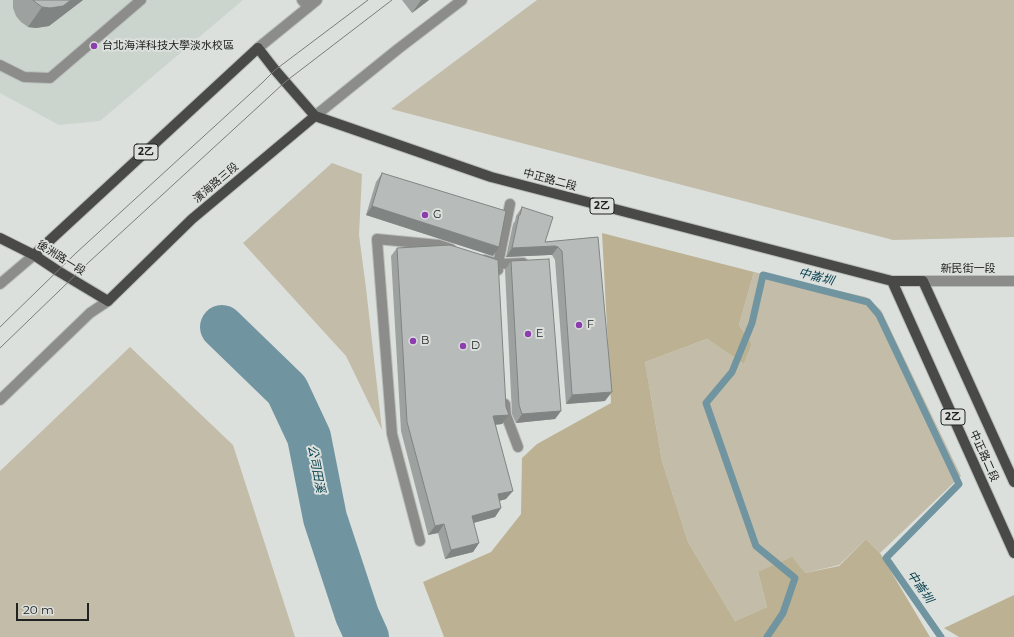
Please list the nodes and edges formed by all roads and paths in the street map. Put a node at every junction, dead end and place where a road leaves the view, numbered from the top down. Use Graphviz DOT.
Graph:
graph roads {
  1 [pos="141,0"];
  2 [pos="317,0"];
  3 [pos="462,0"];
  4 [pos="305,3"];
  5 [pos="258,48"];
  6 [pos="0,65"];
  7 [pos="315,116"];
  8 [pos="510,204"];
  9 [pos="0,238"];
  10 [pos="461,252"];
  11 [pos="34,255"];
  12 [pos="476,257"];
  13 [pos="534,262"];
  14 [pos="498,264"];
  15 [pos="499,280"];
  16 [pos="923,281"];
  17 [pos="1014,281"];
  18 [pos="892,282"];
  19 [pos="0,284"];
  20 [pos="108,301"];
  21 [pos="504,391"];
  22 [pos="0,400"];
  23 [pos="518,447"];
  24 [pos="1014,482"];
  25 [pos="420,541"];
  26 [pos="1014,553"];
  1 -- 6 [label="street"];
  2 -- 4 [label="street"];
  3 -- 7 [label="street, 濱海路三段"];
  4 -- 5 [label="street"];
  5 -- 7 [label="main road, 中正路二段 / 2乙"];
  5 -- 11 [label="main road, 2乙"];
  7 -- 18 [label="main road, 中正路二段 / 2乙"];
  7 -- 20 [label="main road, 濱海路三段"];
  8 -- 14 [label="street"];
  9 -- 11 [label="main road, 後洲路一段"];
  10 -- 25 [label="street"];
  11 -- 19 [label="street"];
  11 -- 20 [label="main road, 後洲路一段"];
  12 -- 14 [label="street"];
  13 -- 14 [label="street"];
  14 -- 15 [label="street"];
  16 -- 17 [label="street, 新民街一段"];
  16 -- 18 [label="main road, 中正路二段 / 2乙"];
  16 -- 24 [label="main road, 中正路二段 / 2乙"];
  18 -- 26 [label="main road, 中正路二段 / 2乙"];
  20 -- 22 [label="street, 濱海路三段"];
  21 -- 23 [label="street"];
}
